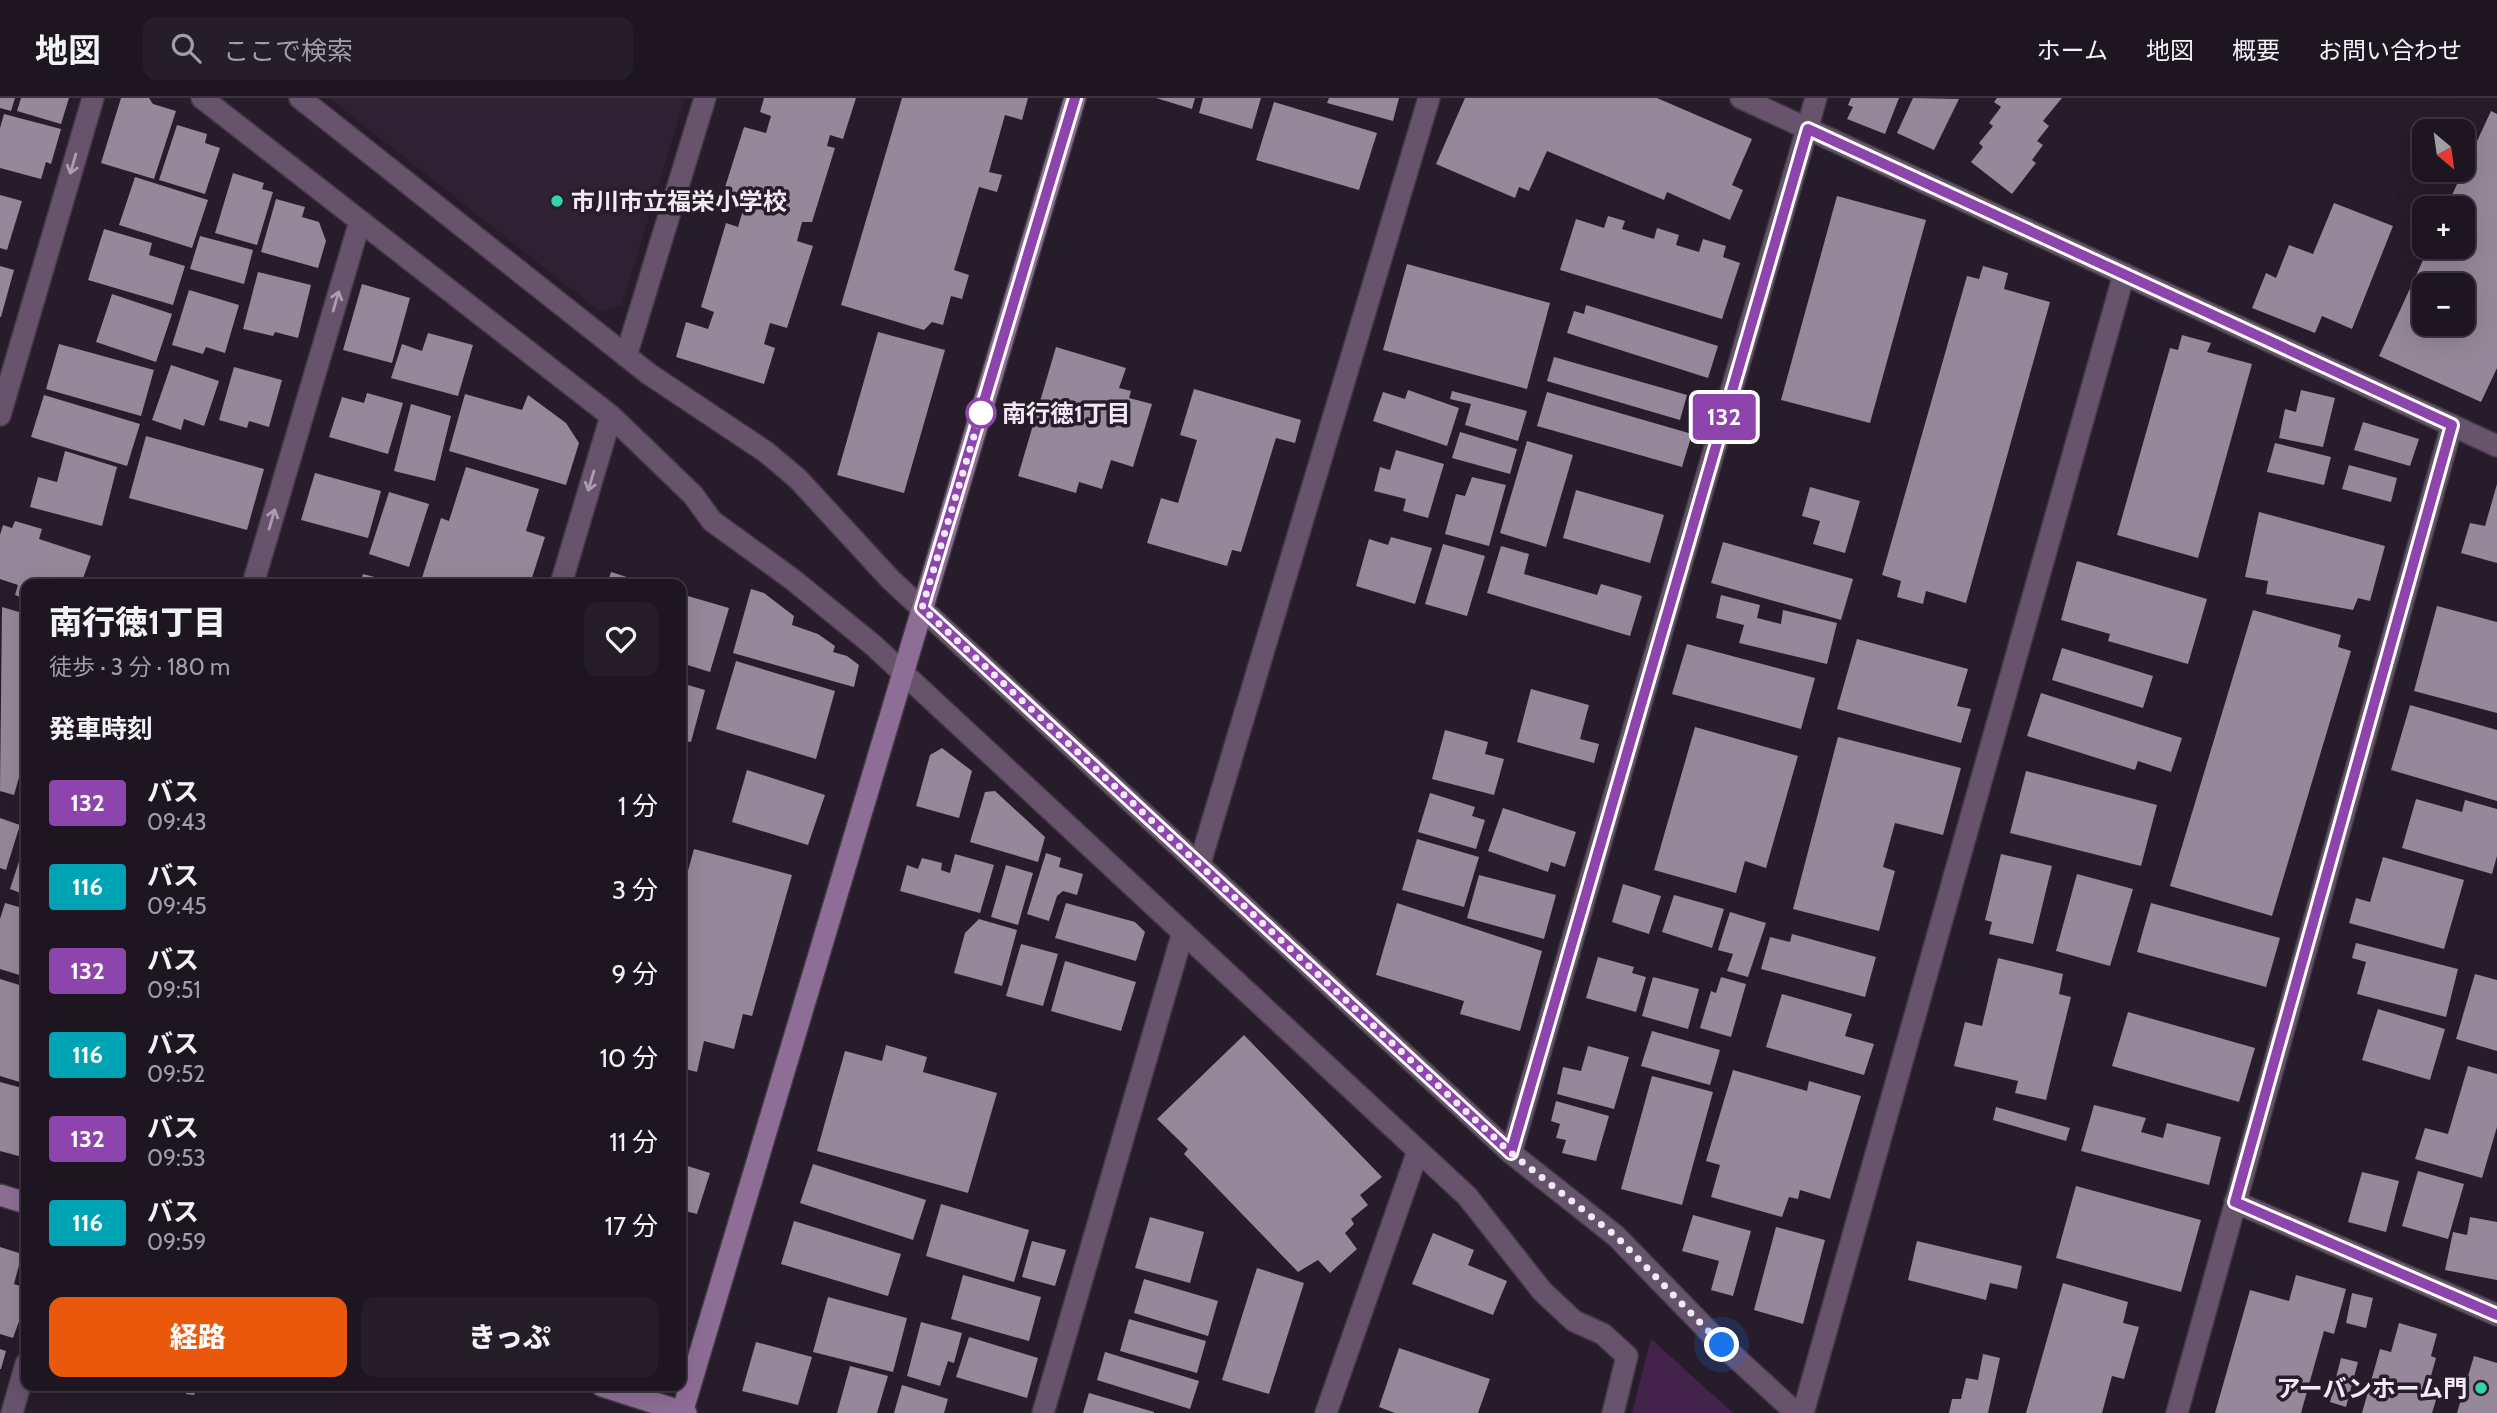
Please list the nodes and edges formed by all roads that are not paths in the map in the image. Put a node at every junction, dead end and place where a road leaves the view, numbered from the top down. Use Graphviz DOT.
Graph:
graph roads {
  1 [pos="93,98"];
  2 [pos="202,98"];
  3 [pos="300,98"];
  4 [pos="705,98"];
  5 [pos="1075,98"];
  6 [pos="1429,98"];
  7 [pos="1741,98"];
  8 [pos="1816,98"];
  9 [pos="1808,129"];
  10 [pos="360,221"];
  11 [pos="2123,274"];
  12 [pos="626,356"];
  13 [pos="0,415"];
  14 [pos="611,416"];
  15 [pos="2452,425"];
  16 [pos="2497,446"];
  17 [pos="254,579"];
  18 [pos="562,579"];
  19 [pos="922,608"];
  20 [pos="902,673"];
  21 [pos="1200,863"];
  22 [pos="1183,932"];
  23 [pos="1418,1151"];
  24 [pos="1511,1153"];
  25 [pos="0,1195"];
  26 [pos="21,1201"];
  27 [pos="2235,1202"];
  28 [pos="2497,1315"];
  29 [pos="21,1382"];
  30 [pos="618,1391"];
  31 [pos="683,1412"];
  32 [pos="12,1413"];
  33 [pos="1044,1413"];
  34 [pos="1326,1413"];
  35 [pos="1613,1413"];
  36 [pos="1796,1413"];
  37 [pos="1803,1413"];
  38 [pos="2177,1413"];
  1 -- 13 [label="street, one-way"];
  2 -- 10 [label="street"];
  3 -- 12 [label="street"];
  4 -- 12 [label="street"];
  5 -- 19 [label="street"];
  6 -- 21 [label="street"];
  7 -- 9 [label="street"];
  8 -- 9 [label="street"];
  9 -- 11 [label="street"];
  9 -- 24 [label="street"];
  10 -- 14 [label="street"];
  17 -- 10 [label="street, one-way"];
  11 -- 15 [label="street"];
  11 -- 37 [label="street"];
  12 -- 19 [label="street"];
  14 -- 18 [label="street, one-way"];
  14 -- 20 [label="street"];
  15 -- 16 [label="street"];
  15 -- 27 [label="street"];
  19 -- 20 [label="street"];
  19 -- 21 [label="street"];
  20 -- 22 [label="street"];
  20 -- 31 [label="street"];
  21 -- 24 [label="street"];
  22 -- 23 [label="street"];
  22 -- 33 [label="street"];
  23 -- 34 [label="street"];
  23 -- 35 [label="street"];
  24 -- 36 [label="street"];
  25 -- 26 [label="street"];
  27 -- 28 [label="street"];
  27 -- 38 [label="street"];
  29 -- 32 [label="street"];
  30 -- 31 [label="street"];
}
